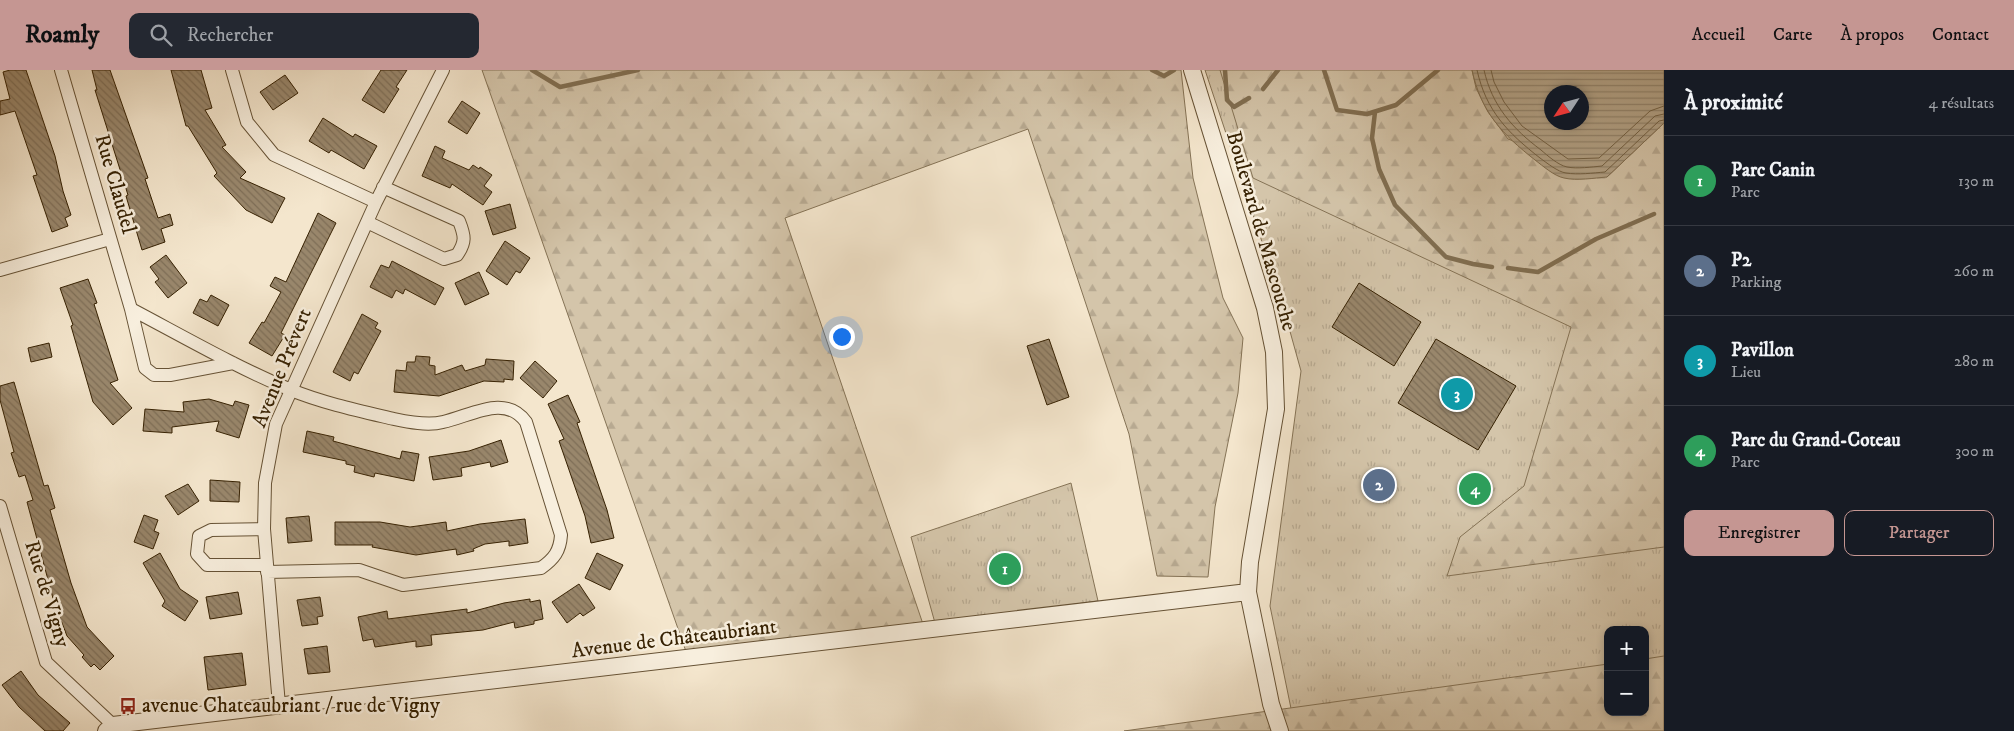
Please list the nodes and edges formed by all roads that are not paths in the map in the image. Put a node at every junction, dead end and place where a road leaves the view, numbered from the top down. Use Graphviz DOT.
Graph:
graph roads {
  1 [pos="61,70"];
  2 [pos="232,70"];
  3 [pos="443,70"];
  4 [pos="1192,70"];
  5 [pos="383,187"];
  6 [pos="376,202"];
  7 [pos="367,222"];
  8 [pos="110,239"];
  9 [pos="0,270"];
  10 [pos="131,309"];
  11 [pos="233,363"];
  12 [pos="291,390"];
  13 [pos="0,506"];
  14 [pos="264,529"];
  15 [pos="266,569"];
  16 [pos="1248,592"];
  17 [pos="279,705"];
  18 [pos="109,728"];
  19 [pos="1280,731"];
  1 -- 8 [label="street, Rue Claudel"];
  2 -- 6 [label="street"];
  3 -- 5 [label="street, Avenue Prévert"];
  4 -- 16 [label="street, Boulevard de Mascouche"];
  5 -- 6 [label="street, Avenue Prévert"];
  5 -- 7 [label="street"];
  6 -- 7 [label="street, Avenue Prévert"];
  7 -- 12 [label="street, Avenue Prévert"];
  8 -- 9 [label="street"];
  8 -- 10 [label="street, Rue Claudel"];
  10 -- 11 [label="street"];
  10 -- 11 [label="street, Rue Claudel"];
  11 -- 12 [label="street"];
  12 -- 14 [label="street, Avenue Prévert"];
  12 -- 15 [label="street"];
  13 -- 18 [label="street, Rue de Vigny"];
  14 -- 15 [label="street, Avenue Prévert"];
  14 -- 15 [label="street"];
  15 -- 17 [label="street, Avenue Prévert"];
  16 -- 17 [label="street, Avenue de Châteaubriant"];
  16 -- 19 [label="street, Boulevard de Mascouche"];
  17 -- 18 [label="street, Avenue de Châteaubriant"];
}
